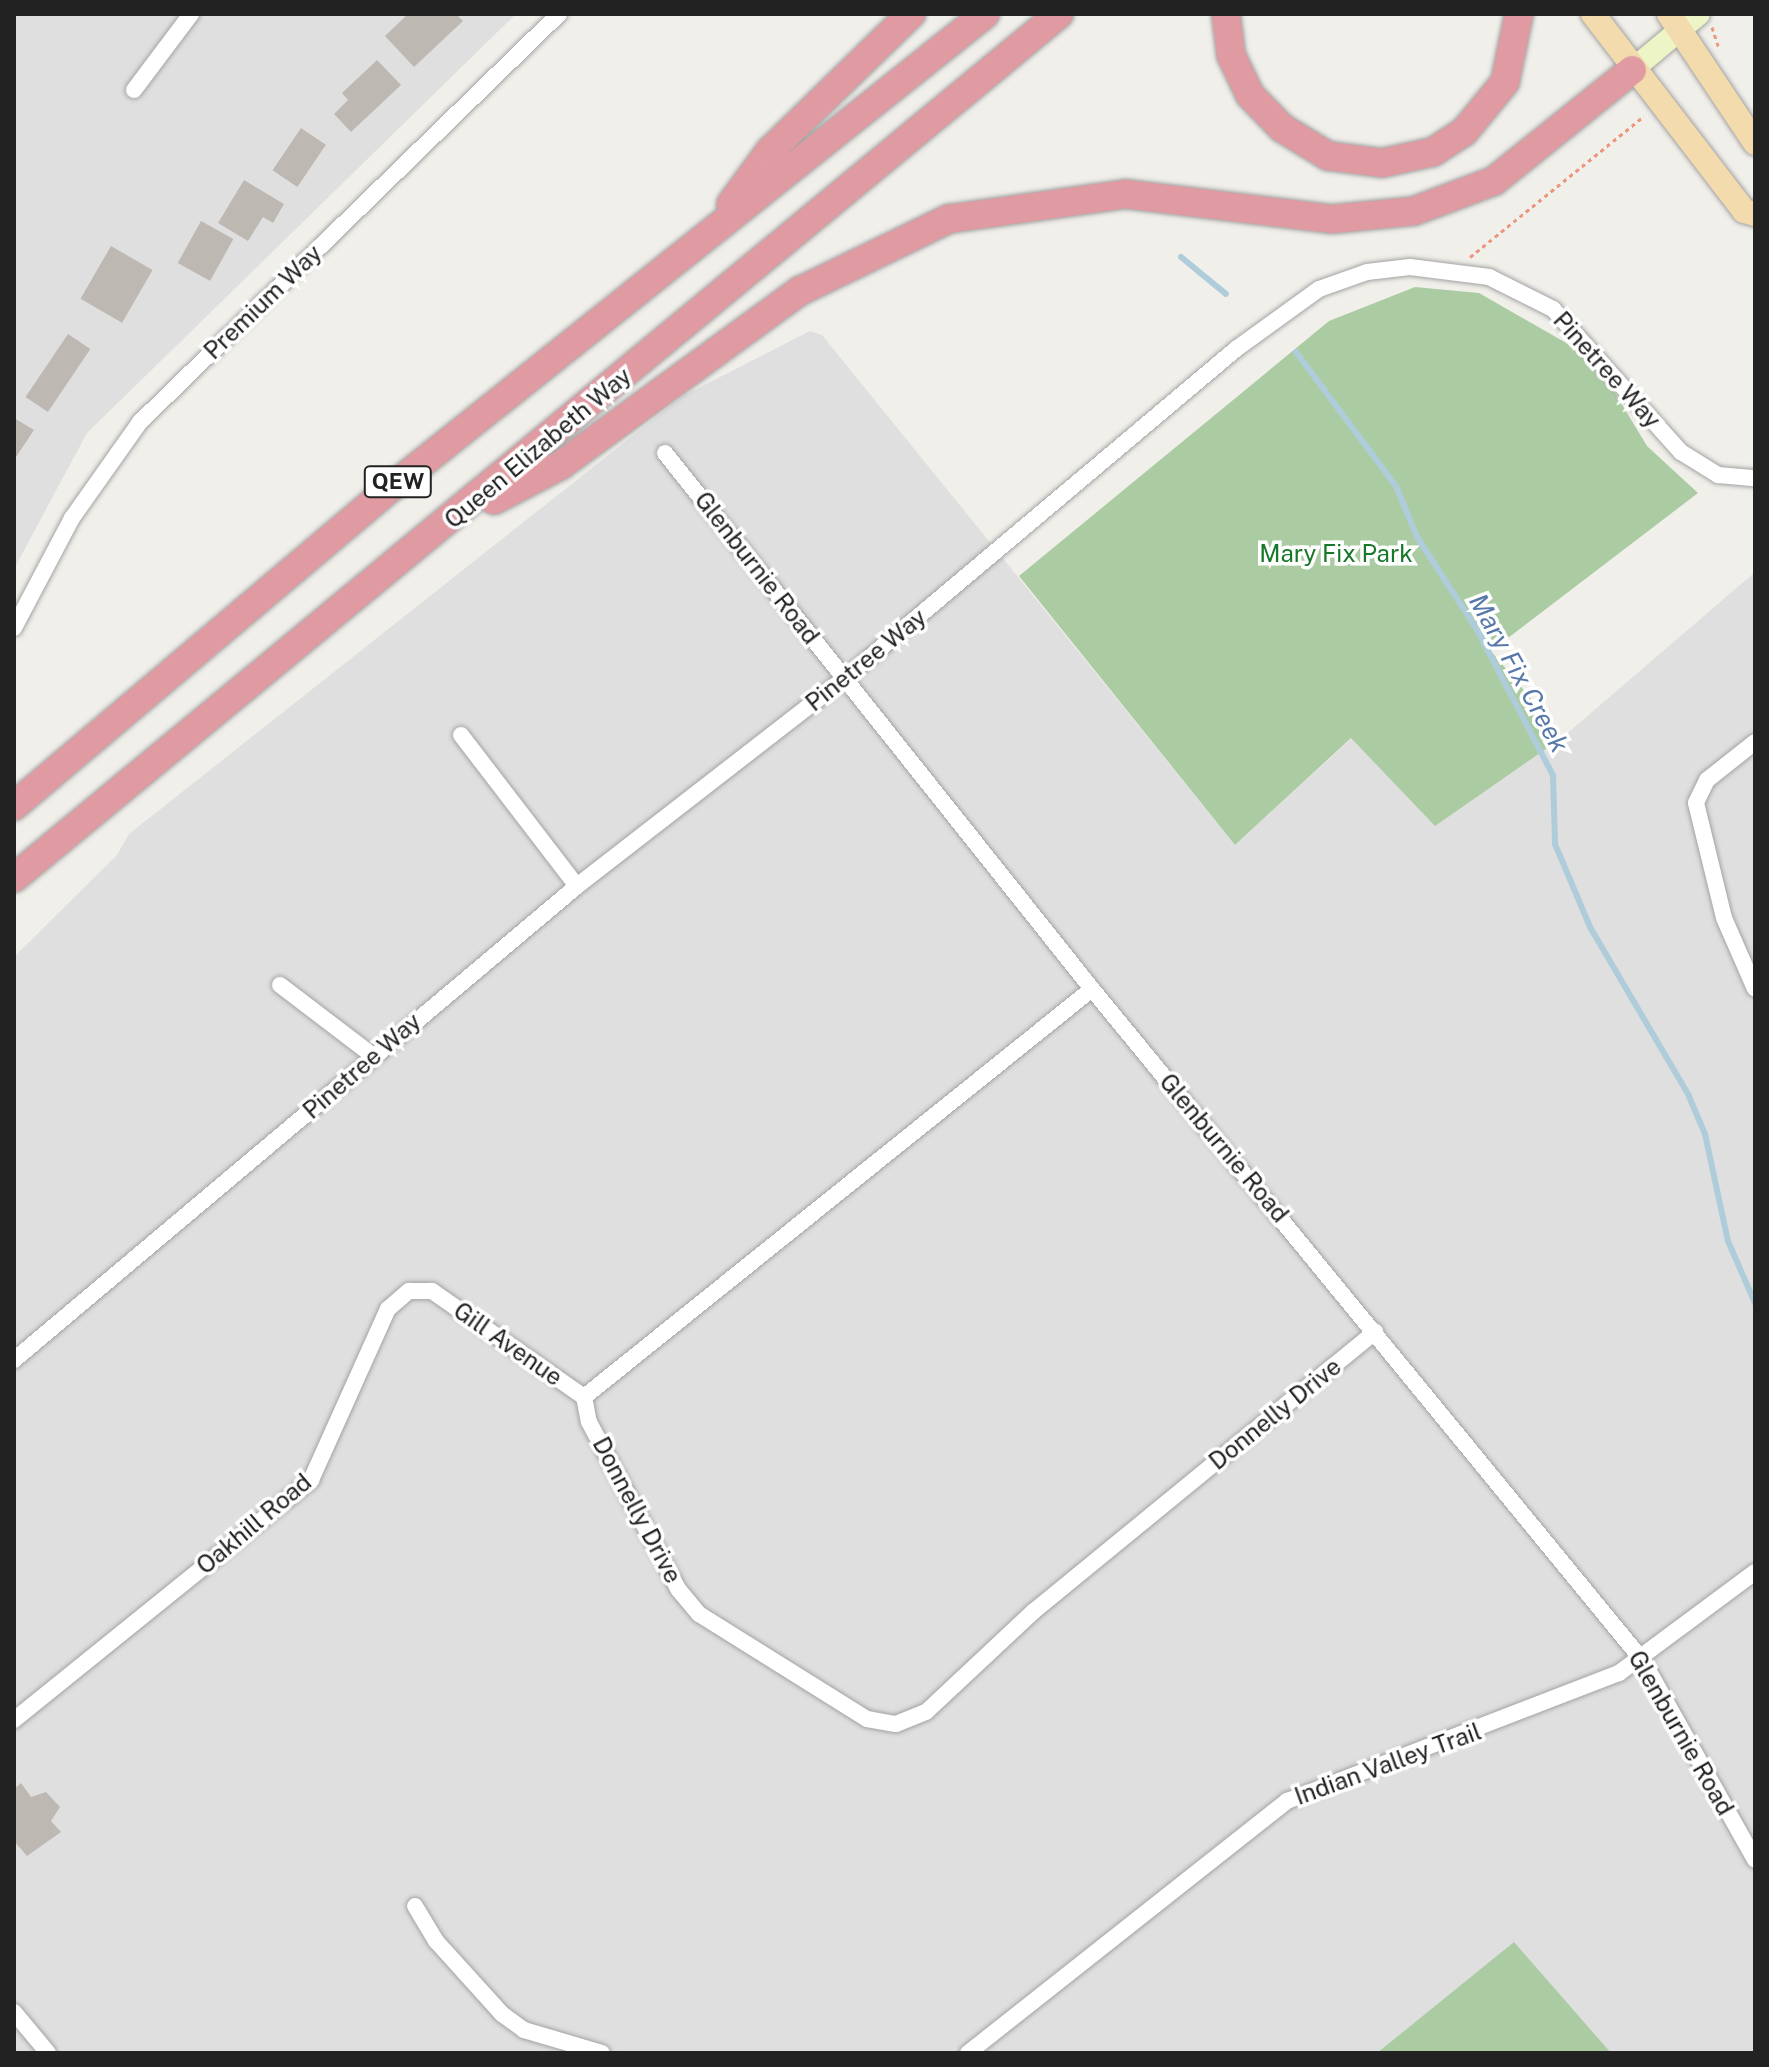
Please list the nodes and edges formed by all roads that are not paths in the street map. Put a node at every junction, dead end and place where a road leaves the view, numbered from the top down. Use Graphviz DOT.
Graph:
graph roads {
  1 [pos="191,14"];
  2 [pos="559,14"];
  3 [pos="911,14"];
  4 [pos="985,14"];
  5 [pos="1059,14"];
  6 [pos="1226,14"];
  7 [pos="1519,14"];
  8 [pos="1593,14"];
  9 [pos="1699,14"];
  10 [pos="1675,23"];
  11 [pos="1632,70"];
  12 [pos="134,90"];
  13 [pos="1755,143"];
  14 [pos="1755,214"];
  15 [pos="706,236"];
  16 [pos="665,453"];
  17 [pos="1755,478"];
  18 [pos="447,525"];
  19 [pos="14,628"];
  20 [pos="844,679"];
  21 [pos="461,735"];
  22 [pos="1755,742"];
  23 [pos="14,806"];
  24 [pos="14,878"];
  25 [pos="577,886"];
  26 [pos="280,985"];
  27 [pos="1092,989"];
  28 [pos="1755,989"];
  29 [pos="372,1055"];
  30 [pos="432,1291"];
  31 [pos="1375,1332"];
  32 [pos="14,1360"];
  33 [pos="584,1397"];
  34 [pos="1755,1572"];
  35 [pos="1643,1661"];
  36 [pos="14,1720"];
  37 [pos="1755,1860"];
  38 [pos="415,1906"];
  39 [pos="14,2012"];
  40 [pos="48,2053"];
  41 [pos="602,2053"];
  42 [pos="968,2053"];
  1 -- 12 [label="street"];
  2 -- 19 [label="street, Premium Way"];
  3 -- 15 [label="highway"];
  4 -- 15 [label="highway, QEW"];
  5 -- 18 [label="highway, Queen Elizabeth Way / QEW"];
  6 -- 7 [label="highway"];
  8 -- 11 [label="main road"];
  9 -- 10 [label="street"];
  10 -- 11 [label="street"];
  10 -- 13 [label="main road"];
  11 -- 14 [label="main road"];
  11 -- 18 [label="highway"];
  15 -- 23 [label="highway, QEW"];
  16 -- 20 [label="street, Glenburnie Road"];
  17 -- 20 [label="street, Pinetree Way"];
  18 -- 24 [label="highway, Queen Elizabeth Way / QEW"];
  20 -- 25 [label="street, Pinetree Way"];
  20 -- 27 [label="street, Glenburnie Road"];
  21 -- 25 [label="street"];
  22 -- 28 [label="street"];
  25 -- 29 [label="street, Pinetree Way"];
  26 -- 29 [label="street"];
  27 -- 31 [label="street, Glenburnie Road"];
  27 -- 33 [label="street"];
  29 -- 32 [label="street, Pinetree Way"];
  30 -- 33 [label="street, Gill Avenue"];
  30 -- 36 [label="street, Oakhill Road"];
  31 -- 33 [label="street, Donnelly Drive"];
  31 -- 35 [label="street, Glenburnie Road"];
  34 -- 35 [label="street, Indian Valley Trail"];
  35 -- 37 [label="street, Glenburnie Road"];
  35 -- 42 [label="street, Indian Valley Trail"];
  38 -- 41 [label="street"];
  39 -- 40 [label="street"];
}
